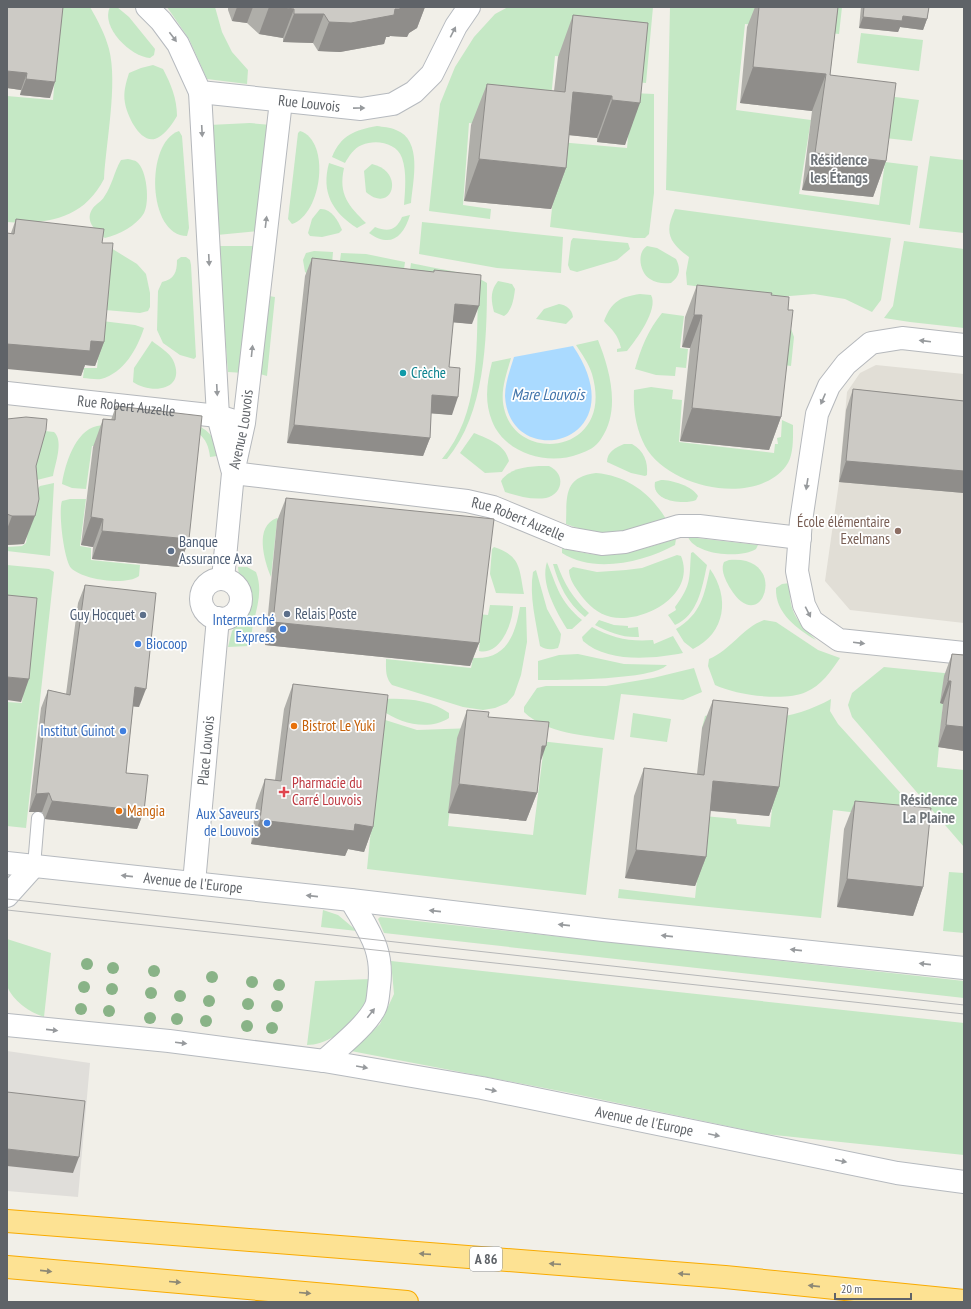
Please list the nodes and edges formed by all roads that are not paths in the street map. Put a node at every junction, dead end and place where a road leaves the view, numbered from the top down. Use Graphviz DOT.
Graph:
graph roads {
  1 [pos="147,7"];
  2 [pos="469,7"];
  3 [pos="200,92"];
  4 [pos="281,101"];
  5 [pos="964,345"];
  6 [pos="7,393"];
  7 [pos="218,416"];
  8 [pos="244,423"];
  9 [pos="233,472"];
  10 [pos="800,538"];
  11 [pos="223,579"];
  12 [pos="218,618"];
  13 [pos="964,653"];
  14 [pos="38,818"];
  15 [pos="7,863"];
  16 [pos="34,866"];
  17 [pos="194,883"];
  18 [pos="7,896"];
  19 [pos="351,900"];
  20 [pos="964,968"];
  21 [pos="9,1022"];
  22 [pos="324,1061"];
  23 [pos="964,1182"];
  24 [pos="7,1221"];
  25 [pos="7,1267"];
  26 [pos="964,1301"];
  27 [pos="407,1302"];
  1 -- 3 [label="street, one-way"];
  4 -- 2 [label="street, Rue Louvois, one-way"];
  3 -- 4 [label="street, Rue Louvois"];
  3 -- 7 [label="street, Avenue Louvois, one-way"];
  8 -- 4 [label="street, Avenue Louvois, one-way"];
  5 -- 10 [label="street, one-way"];
  6 -- 7 [label="street, Rue Robert Auzelle"];
  7 -- 8 [label="street, Rue Robert Auzelle"];
  7 -- 9 [label="street, Avenue Louvois"];
  8 -- 9 [label="street, Avenue Louvois"];
  9 -- 10 [label="street, Rue Robert Auzelle"];
  9 -- 11 [label="street"];
  10 -- 13 [label="street, one-way"];
  11 -- 12 [label="street"];
  11 -- 12 [label="street"];
  12 -- 17 [label="street, Place Louvois"];
  14 -- 16 [label="lane"];
  15 -- 16 [label="street, Avenue de l'Europe"];
  17 -- 16 [label="street, Avenue de l'Europe, one-way"];
  16 -- 18 [label="street"];
  19 -- 17 [label="street, Avenue de l'Europe, one-way"];
  20 -- 19 [label="street, Avenue de l'Europe, one-way"];
  22 -- 19 [label="street, one-way"];
  21 -- 22 [label="street, Avenue de l'Europe, one-way"];
  22 -- 23 [label="street, Avenue de l'Europe, one-way"];
  26 -- 24 [label="highway, A 86, one-way"];
  25 -- 27 [label="highway, one-way"];
}
